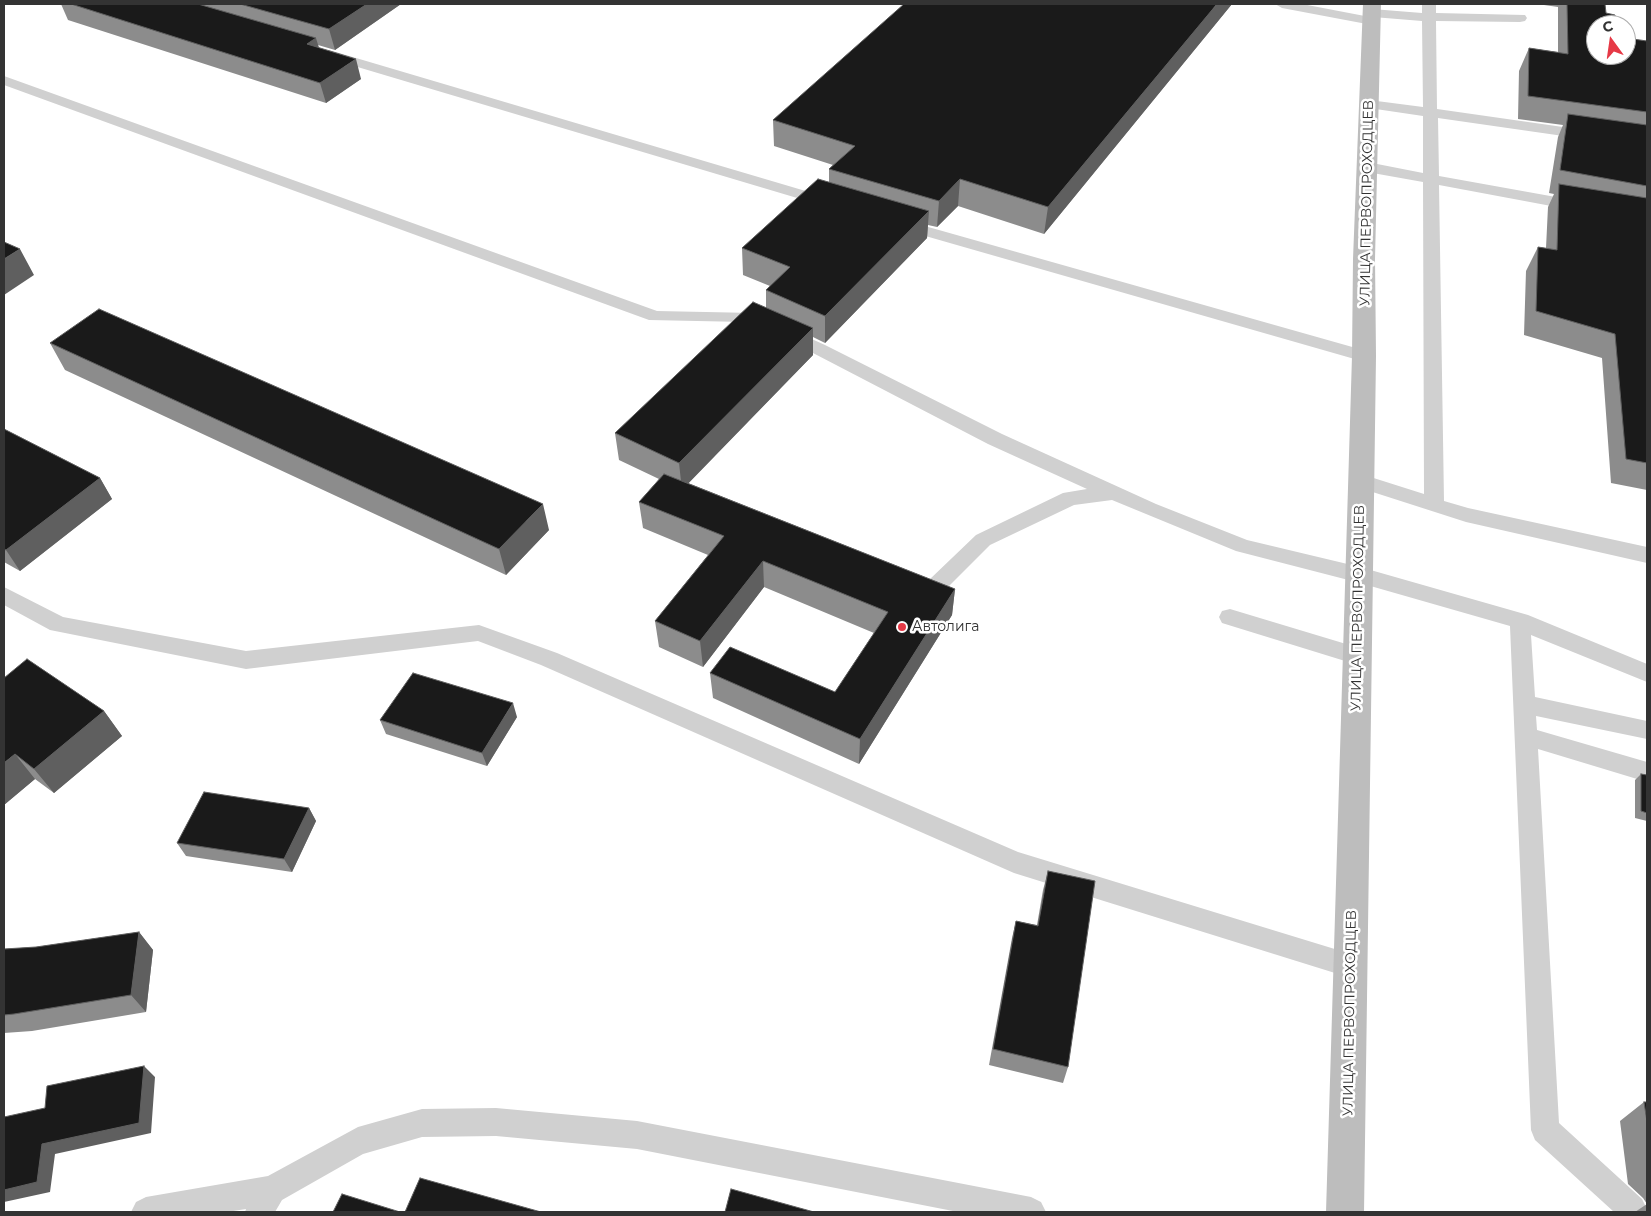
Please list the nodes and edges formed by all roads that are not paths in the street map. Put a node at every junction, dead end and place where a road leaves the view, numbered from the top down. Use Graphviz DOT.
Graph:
graph roads {
  1 [pos="1282,4"];
  2 [pos="1492,4"];
  3 [pos="1429,11"];
  4 [pos="1372,13"];
  5 [pos="1485,18"];
  6 [pos="1520,18"];
  7 [pos="313,49"];
  8 [pos="4,80"];
  9 [pos="1369,104"];
  10 [pos="1430,112"];
  11 [pos="1647,143"];
  12 [pos="1367,167"];
  13 [pos="1431,180"];
  14 [pos="845,207"];
  15 [pos="1594,209"];
  16 [pos="883,219"];
  17 [pos="1364,356"];
  18 [pos="1361,481"];
  19 [pos="1113,493"];
  20 [pos="1434,505"];
  21 [pos="1647,555"];
  22 [pos="1360,576"];
  23 [pos="936,586"];
  24 [pos="4,595"];
  25 [pos="1230,616"];
  26 [pos="1520,621"];
  27 [pos="1358,656"];
  28 [pos="1647,673"];
  29 [pos="1524,704"];
  30 [pos="1647,730"];
  31 [pos="1526,736"];
  32 [pos="1647,772"];
  33 [pos="1351,966"];
  34 [pos="266,1201"];
  35 [pos="1632,1209"];
  36 [pos="146,1212"];
  37 [pos="1031,1212"];
  38 [pos="1345,1212"];
  1 -- 4 [label="lane"];
  2 -- 5 [label="lane"];
  3 -- 4 [label="lane"];
  3 -- 5 [label="lane"];
  3 -- 10 [label="lane"];
  4 -- 9 [label="street, УЛИЦА ПЕРВОПРОХОДЦЕВ"];
  5 -- 6 [label="lane"];
  7 -- 14 [label="lane"];
  8 -- 19 [label="lane"];
  9 -- 10 [label="lane"];
  9 -- 12 [label="street, УЛИЦА ПЕРВОПРОХОДЦЕВ"];
  10 -- 11 [label="lane"];
  10 -- 13 [label="lane"];
  12 -- 13 [label="lane"];
  12 -- 17 [label="street, УЛИЦА ПЕРВОПРОХОДЦЕВ"];
  13 -- 15 [label="lane"];
  13 -- 20 [label="lane"];
  16 -- 17 [label="lane"];
  17 -- 18 [label="street, УЛИЦА ПЕРВОПРОХОДЦЕВ"];
  18 -- 20 [label="lane"];
  18 -- 22 [label="street, УЛИЦА ПЕРВОПРОХОДЦЕВ"];
  19 -- 22 [label="lane"];
  19 -- 23 [label="lane"];
  20 -- 21 [label="lane"];
  22 -- 26 [label="lane"];
  22 -- 27 [label="street, УЛИЦА ПЕРВОПРОХОДЦЕВ"];
  24 -- 33 [label="lane"];
  25 -- 27 [label="lane"];
  26 -- 28 [label="lane"];
  26 -- 29 [label="lane"];
  27 -- 33 [label="street, УЛИЦА ПЕРВОПРОХОДЦЕВ"];
  29 -- 30 [label="lane"];
  29 -- 31 [label="lane"];
  31 -- 32 [label="lane"];
  31 -- 35 [label="lane"];
  33 -- 38 [label="street, УЛИЦА ПЕРВОПРОХОДЦЕВ"];
  34 -- 36 [label="lane"];
  34 -- 37 [label="lane"];
}
